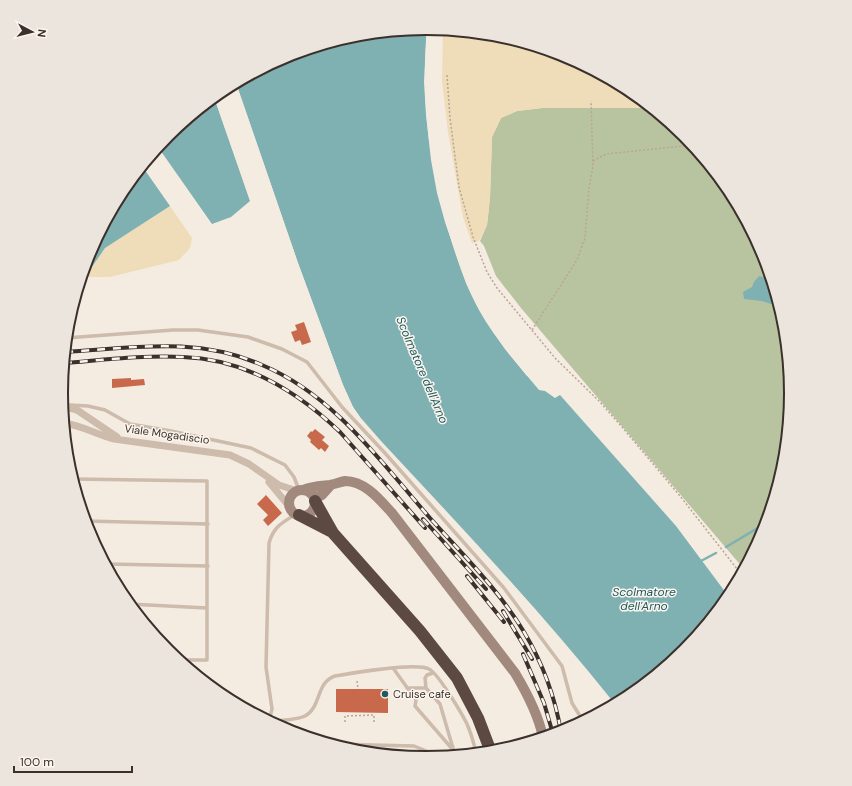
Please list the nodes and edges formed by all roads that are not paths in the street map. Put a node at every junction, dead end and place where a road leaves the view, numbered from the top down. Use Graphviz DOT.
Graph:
graph roads {
  1 [pos="72,338"];
  2 [pos="69,405"];
  3 [pos="69,407"];
  4 [pos="70,425"];
  5 [pos="123,439"];
  6 [pos="264,476"];
  7 [pos="78,479"];
  8 [pos="331,485"];
  9 [pos="300,490"];
  10 [pos="315,500"];
  11 [pos="296,513"];
  12 [pos="92,521"];
  13 [pos="208,524"];
  14 [pos="333,533"];
  15 [pos="112,564"];
  16 [pos="208,566"];
  17 [pos="137,604"];
  18 [pos="207,608"];
  19 [pos="188,660"];
  20 [pos="393,668"];
  21 [pos="433,673"];
  22 [pos="407,688"];
  23 [pos="426,688"];
  24 [pos="271,715"];
  25 [pos="580,716"];
  26 [pos="280,720"];
  27 [pos="542,732"];
  28 [pos="360,745"];
  29 [pos="488,745"];
  30 [pos="474,748"];
  31 [pos="451,750"];
  32 [pos="453,750"];
  33 [pos="426,751"];
  1 -- 25 [label="lane"];
  2 -- 9 [label="lane"];
  3 -- 5 [label="street"];
  4 -- 5 [label="street, Viale Mogadiscio"];
  5 -- 6 [label="street, Viale Mogadiscio"];
  6 -- 9 [label="street, Viale Mogadiscio"];
  6 -- 11 [label="street, Viale Mogadiscio"];
  7 -- 13 [label="lane"];
  8 -- 9 [label="street"];
  8 -- 10 [label="street"];
  8 -- 27 [label="street"];
  9 -- 10 [label="street, Viale Mogadiscio"];
  9 -- 11 [label="street"];
  10 -- 11 [label="street"];
  10 -- 14 [label="highway"];
  11 -- 14 [label="highway"];
  11 -- 24 [label="lane"];
  12 -- 13 [label="lane"];
  13 -- 16 [label="lane"];
  14 -- 29 [label="highway"];
  15 -- 16 [label="lane"];
  16 -- 18 [label="lane"];
  17 -- 18 [label="lane"];
  18 -- 19 [label="lane"];
  20 -- 21 [label="lane"];
  20 -- 22 [label="lane"];
  20 -- 26 [label="lane"];
  21 -- 23 [label="lane"];
  21 -- 30 [label="lane"];
  22 -- 23 [label="lane"];
  22 -- 31 [label="lane"];
  23 -- 32 [label="lane"];
  28 -- 33 [label="lane"];
}
